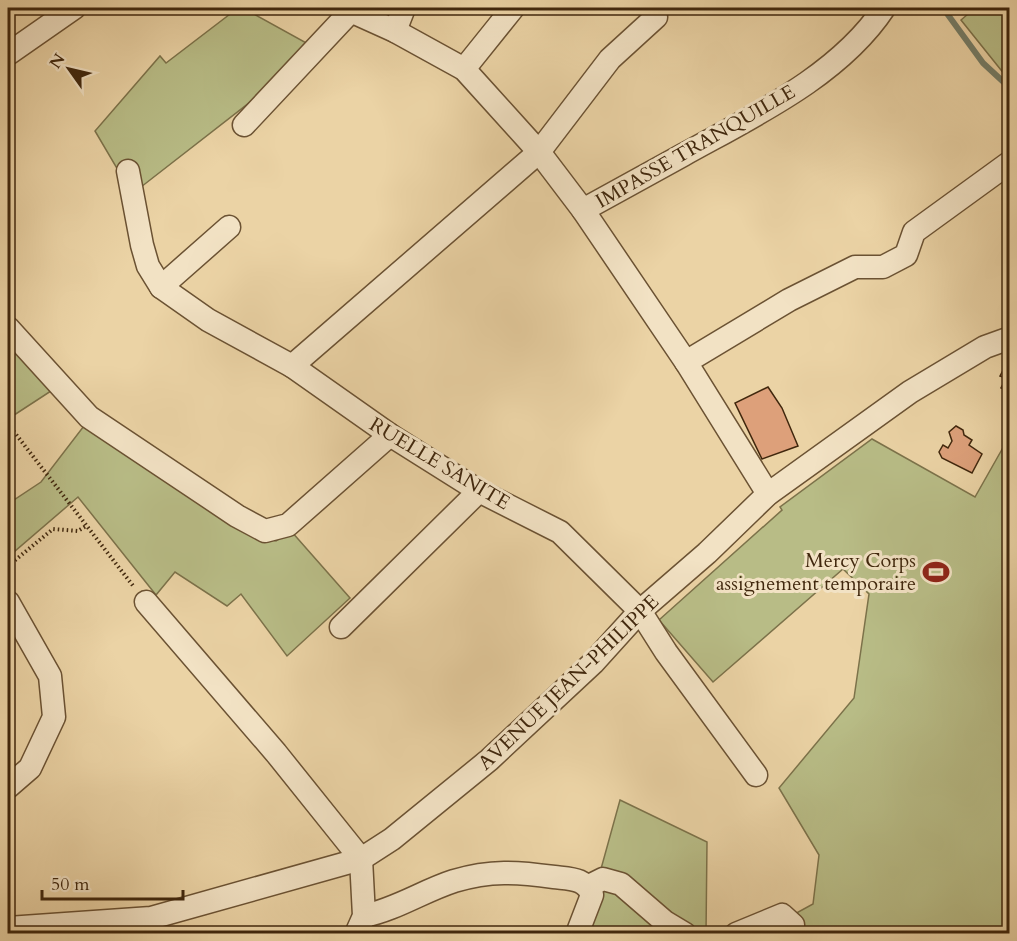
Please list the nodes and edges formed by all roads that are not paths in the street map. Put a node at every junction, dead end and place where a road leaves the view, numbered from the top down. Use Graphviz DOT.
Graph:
graph roads {
  1 [pos="74,8"];
  2 [pos="404,8"];
  3 [pos="513,8"];
  4 [pos="884,8"];
  5 [pos="347,9"];
  6 [pos="656,17"];
  7 [pos="395,30"];
  8 [pos="8,54"];
  9 [pos="464,69"];
  10 [pos="244,124"];
  11 [pos="539,152"];
  12 [pos="1009,163"];
  13 [pos="128,171"];
  14 [pos="583,210"];
  15 [pos="230,227"];
  16 [pos="161,287"];
  17 [pos="8,328"];
  18 [pos="1010,338"];
  19 [pos="686,362"];
  20 [pos="292,366"];
  21 [pos="390,435"];
  22 [pos="479,490"];
  23 [pos="768,494"];
  24 [pos="8,602"];
  25 [pos="146,602"];
  26 [pos="640,611"];
  27 [pos="341,627"];
  28 [pos="756,775"];
  29 [pos="8,787"];
  30 [pos="361,859"];
  31 [pos="589,886"];
  32 [pos="360,925"];
  33 [pos="8,928"];
  34 [pos="577,933"];
  35 [pos="685,933"];
  36 [pos="736,933"];
  37 [pos="792,933"];
  1 -- 8 [label="street"];
  2 -- 7 [label="street"];
  3 -- 9 [label="street"];
  4 -- 14 [label="street, IMPASSE TRANQUILLE"];
  5 -- 7 [label="street"];
  5 -- 10 [label="street"];
  6 -- 11 [label="street"];
  7 -- 9 [label="street"];
  9 -- 11 [label="street"];
  11 -- 14 [label="street"];
  11 -- 20 [label="street"];
  12 -- 19 [label="street"];
  13 -- 16 [label="street, RUELLE SANITE"];
  14 -- 19 [label="street"];
  15 -- 16 [label="street"];
  16 -- 20 [label="street, RUELLE SANITE"];
  17 -- 21 [label="street"];
  18 -- 23 [label="street, AVENUE JEAN-PHILIPPE"];
  19 -- 23 [label="street"];
  20 -- 21 [label="street, RUELLE SANITE"];
  21 -- 22 [label="street, RUELLE SANITE"];
  22 -- 26 [label="street, RUELLE SANITE"];
  22 -- 27 [label="street"];
  23 -- 26 [label="street, AVENUE JEAN-PHILIPPE"];
  24 -- 29 [label="street"];
  25 -- 30 [label="street"];
  26 -- 28 [label="street, RUELLE SANITE"];
  26 -- 30 [label="street, AVENUE JEAN-PHILIPPE"];
  30 -- 32 [label="street"];
  30 -- 33 [label="street, AVENUE JEAN-PHILIPPE"];
  31 -- 32 [label="street"];
  31 -- 34 [label="street"];
  31 -- 35 [label="street"];
  36 -- 37 [label="street"];
}
